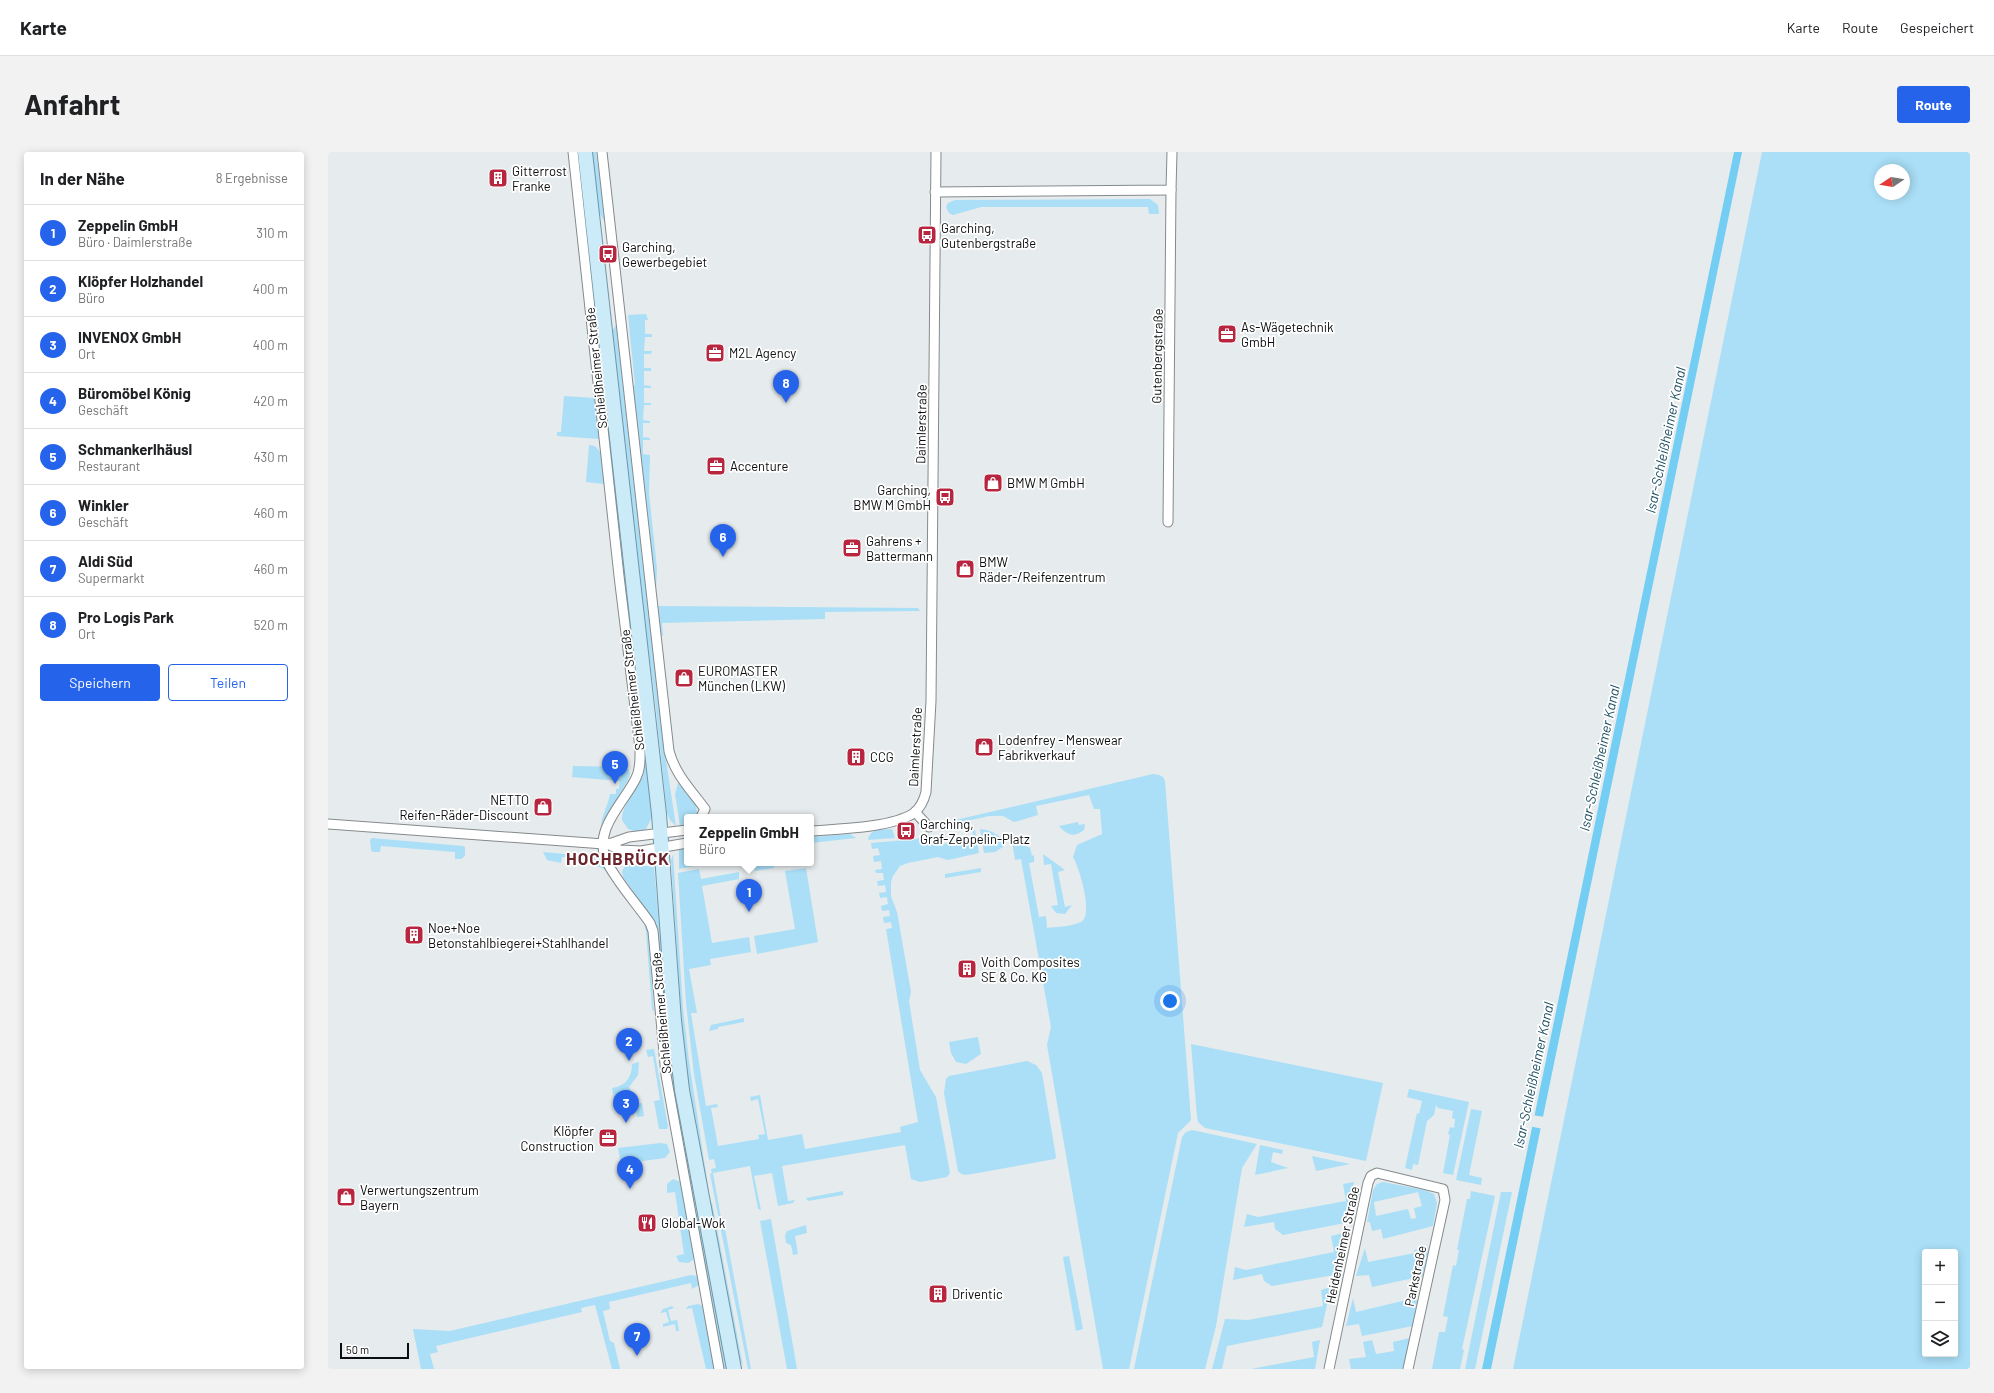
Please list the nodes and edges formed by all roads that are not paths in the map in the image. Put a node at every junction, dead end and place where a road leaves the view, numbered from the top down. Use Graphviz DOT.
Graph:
graph roads {
  1 [pos="573,152"];
  2 [pos="585,152"];
  3 [pos="602,152"];
  4 [pos="936,152"];
  5 [pos="1172,152"];
  6 [pos="1171,190"];
  7 [pos="935,192"];
  8 [pos="1168,522"];
  9 [pos="915,812"];
  10 [pos="705,813"];
  11 [pos="328,824"];
  12 [pos="928,826"];
  13 [pos="684,830"];
  14 [pos="814,831"];
  15 [pos="660,834"];
  16 [pos="604,844"];
  17 [pos="684,844"];
  18 [pos="661,849"];
  19 [pos="1443,1189"];
  20 [pos="719,1369"];
  21 [pos="734,1369"];
  22 [pos="1329,1369"];
  23 [pos="1408,1369"];
  1 -- 16 [label="street, Schleißheimer Straße"];
  2 -- 15 [label="main road, Schleißheimer Straße"];
  3 -- 10 [label="street"];
  4 -- 7 [label="street, Daimlerstraße"];
  5 -- 6 [label="street, Gutenbergstraße"];
  6 -- 7 [label="street"];
  6 -- 8 [label="street, Gutenbergstraße"];
  7 -- 9 [label="street, Daimlerstraße"];
  9 -- 12 [label="street"];
  9 -- 14 [label="street"];
  11 -- 16 [label="street"];
  13 -- 15 [label="street"];
  15 -- 16 [label="street"];
  15 -- 18 [label="main road, Schleißheimer Straße"];
  16 -- 18 [label="street"];
  16 -- 20 [label="street, Schleißheimer Straße"];
  17 -- 18 [label="street"];
  18 -- 21 [label="main road, Schleißheimer Straße"];
  19 -- 22 [label="street, Heidenheimer Straße"];
  19 -- 23 [label="street, Parkstraße"];
}
